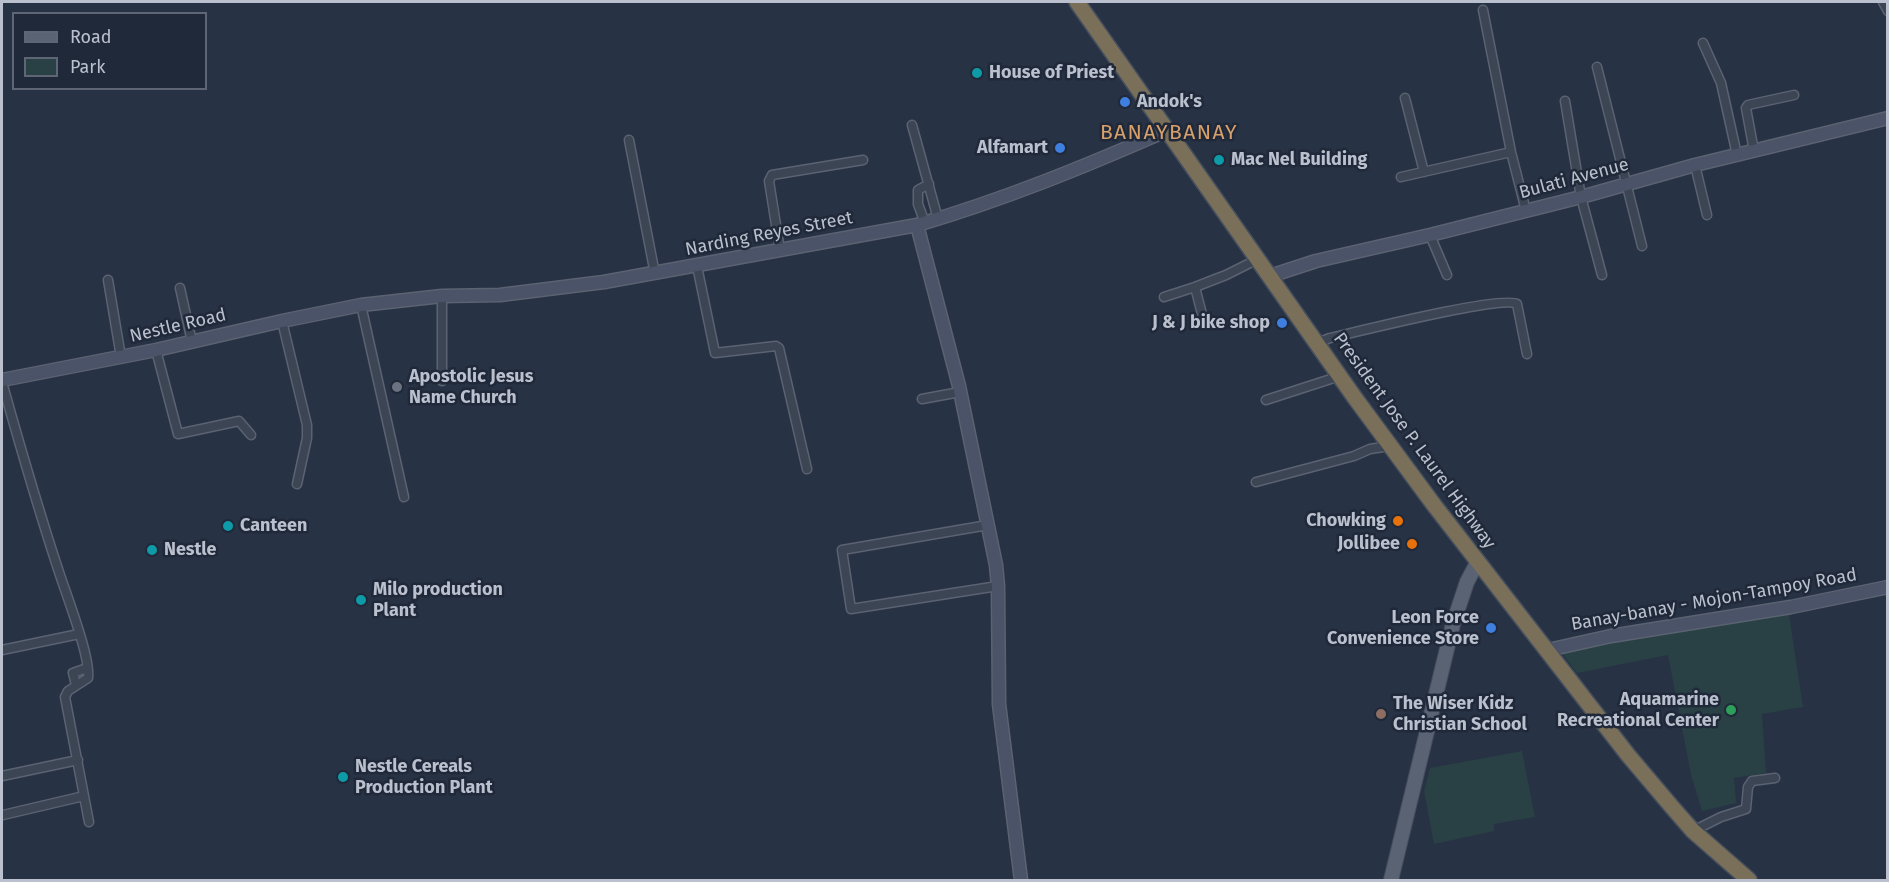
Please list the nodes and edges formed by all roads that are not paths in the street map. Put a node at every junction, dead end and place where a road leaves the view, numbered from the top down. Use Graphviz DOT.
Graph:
graph roads {
  1 [pos="1077,2"];
  2 [pos="1883,2"];
  3 [pos="1483,10"];
  4 [pos="1887,11"];
  5 [pos="1703,43"];
  6 [pos="1597,68"];
  7 [pos="1794,95"];
  8 [pos="1406,98"];
  9 [pos="1564,101"];
  10 [pos="1887,118"];
  11 [pos="912,125"];
  12 [pos="1168,130"];
  13 [pos="629,140"];
  14 [pos="1754,151"];
  15 [pos="1511,152"];
  16 [pos="1737,155"];
  17 [pos="863,160"];
  18 [pos="1695,165"];
  19 [pos="1424,172"];
  20 [pos="1401,177"];
  21 [pos="928,184"];
  22 [pos="1625,184"];
  23 [pos="1581,197"];
  24 [pos="1526,211"];
  25 [pos="1707,215"];
  26 [pos="938,219"];
  27 [pos="921,224"];
  28 [pos="1430,236"];
  29 [pos="1642,246"];
  30 [pos="780,250"];
  31 [pos="1258,259"];
  32 [pos="697,266"];
  33 [pos="655,274"];
  34 [pos="1602,274"];
  35 [pos="1447,275"];
  36 [pos="1270,276"];
  37 [pos="108,280"];
  38 [pos="1195,286"];
  39 [pos="180,288"];
  40 [pos="442,296"];
  41 [pos="1164,297"];
  42 [pos="361,305"];
  43 [pos="1203,318"];
  44 [pos="282,321"];
  45 [pos="192,342"];
  46 [pos="1317,343"];
  47 [pos="156,350"];
  48 [pos="1527,354"];
  49 [pos="121,357"];
  50 [pos="1340,376"];
  51 [pos="2,381"];
  52 [pos="442,381"];
  53 [pos="960,392"];
  54 [pos="922,399"];
  55 [pos="1266,400"];
  56 [pos="251,435"];
  57 [pos="1390,446"];
  58 [pos="807,469"];
  59 [pos="1256,482"];
  60 [pos="297,484"];
  61 [pos="404,497"];
  62 [pos="988,525"];
  63 [pos="1478,561"];
  64 [pos="998,586"];
  65 [pos="1887,587"];
  66 [pos="79,634"];
  67 [pos="2,650"];
  68 [pos="1548,650"];
  69 [pos="78,760"];
  70 [pos="2,776"];
  71 [pos="1775,778"];
  72 [pos="84,796"];
  73 [pos="3,815"];
  74 [pos="89,822"];
  75 [pos="1694,831"];
  76 [pos="1021,880"];
  77 [pos="1391,880"];
  78 [pos="1749,880"];
  1 -- 12 [label="highway, President Jose P. Laurel Highway"];
  2 -- 4 [label="street"];
  3 -- 15 [label="street"];
  5 -- 16 [label="street"];
  6 -- 22 [label="street"];
  7 -- 14 [label="street"];
  8 -- 19 [label="street"];
  9 -- 23 [label="street"];
  10 -- 14 [label="street, Bulati Avenue"];
  11 -- 21 [label="street"];
  12 -- 26 [label="street, Narding Reyes Street"];
  12 -- 31 [label="highway, President Jose P. Laurel Highway"];
  13 -- 33 [label="street"];
  14 -- 16 [label="street, Bulati Avenue"];
  15 -- 19 [label="street"];
  15 -- 24 [label="street"];
  16 -- 18 [label="street, Bulati Avenue"];
  17 -- 30 [label="street"];
  18 -- 22 [label="street, Bulati Avenue"];
  18 -- 25 [label="street"];
  19 -- 20 [label="street"];
  21 -- 26 [label="street"];
  21 -- 27 [label="street"];
  22 -- 23 [label="street, Bulati Avenue"];
  22 -- 29 [label="street"];
  23 -- 24 [label="street, Bulati Avenue"];
  23 -- 34 [label="street"];
  24 -- 28 [label="street, Bulati Avenue"];
  26 -- 27 [label="street, Narding Reyes Street"];
  27 -- 30 [label="street, Narding Reyes Street"];
  27 -- 53 [label="street"];
  28 -- 35 [label="street"];
  28 -- 36 [label="street, Bulati Avenue"];
  30 -- 32 [label="street, Narding Reyes Street"];
  31 -- 36 [label="highway, President Jose P. Laurel Highway"];
  31 -- 38 [label="street"];
  32 -- 33 [label="street, Narding Reyes Street"];
  32 -- 58 [label="street"];
  33 -- 40 [label="street, Narding Reyes Street"];
  36 -- 46 [label="highway, President Jose P. Laurel Highway"];
  37 -- 49 [label="street"];
  38 -- 41 [label="street"];
  38 -- 43 [label="street"];
  39 -- 45 [label="street"];
  40 -- 42 [label="street, Narding Reyes Street"];
  40 -- 52 [label="street"];
  42 -- 44 [label="street, Nestle Road"];
  42 -- 61 [label="street"];
  44 -- 45 [label="street, Nestle Road"];
  44 -- 60 [label="street"];
  45 -- 47 [label="street, Nestle Road"];
  46 -- 48 [label="street"];
  46 -- 50 [label="highway, President Jose P. Laurel Highway"];
  47 -- 49 [label="street, Nestle Road"];
  47 -- 56 [label="street"];
  49 -- 51 [label="street, Nestle Road"];
  50 -- 55 [label="street"];
  50 -- 57 [label="highway, President Jose P. Laurel Highway"];
  51 -- 66 [label="street"];
  53 -- 54 [label="street"];
  53 -- 62 [label="street"];
  57 -- 59 [label="street"];
  57 -- 63 [label="highway, President Jose P. Laurel Highway"];
  62 -- 64 [label="street"];
  62 -- 64 [label="street"];
  63 -- 68 [label="highway, President Jose P. Laurel Highway"];
  63 -- 77 [label="main road"];
  64 -- 76 [label="street"];
  65 -- 68 [label="street, Banay-banay - Mojon-Tampoy Road"];
  66 -- 67 [label="street"];
  66 -- 69 [label="street"];
  68 -- 75 [label="highway, President Jose P. Laurel Highway"];
  69 -- 70 [label="street"];
  69 -- 72 [label="street"];
  71 -- 75 [label="street"];
  72 -- 73 [label="street"];
  72 -- 74 [label="street"];
  75 -- 78 [label="highway, President Jose P. Laurel Highway"];
}
